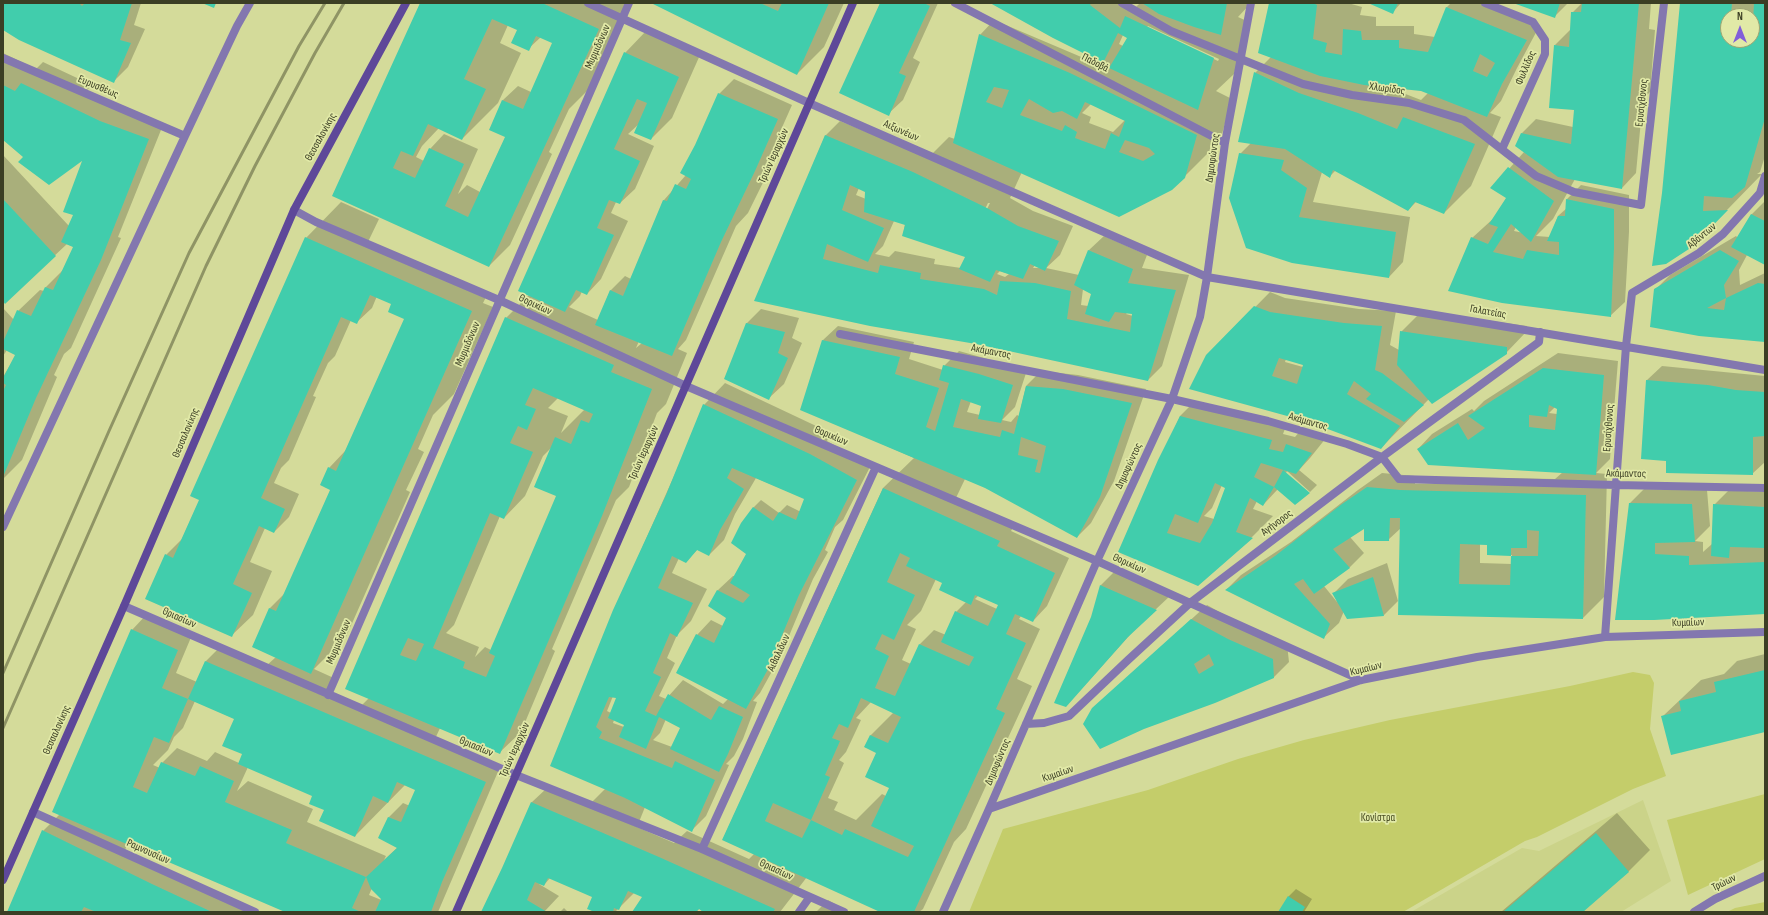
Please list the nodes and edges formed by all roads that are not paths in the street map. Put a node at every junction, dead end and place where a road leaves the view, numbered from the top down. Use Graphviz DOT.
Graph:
graph roads {
  1 [pos="250,3"];
  2 [pos="406,3"];
  3 [pos="588,3"];
  4 [pos="629,3"];
  5 [pos="852,3"];
  6 [pos="955,3"];
  7 [pos="1122,3"];
  8 [pos="1251,3"];
  9 [pos="1485,3"];
  10 [pos="1664,3"];
  11 [pos="622,19"];
  12 [pos="3,58"];
  13 [pos="1240,59"];
  14 [pos="809,103"];
  15 [pos="185,136"];
  16 [pos="1225,143"];
  17 [pos="1502,149"];
  18 [pos="1765,176"];
  19 [pos="1762,195"];
  20 [pos="1641,206"];
  21 [pos="294,210"];
  22 [pos="1207,277"];
  23 [pos="1632,293"];
  24 [pos="499,300"];
  25 [pos="1540,332"];
  26 [pos="840,334"];
  27 [pos="1626,346"];
  28 [pos="1765,370"];
  29 [pos="686,386"];
  30 [pos="1172,398"];
  31 [pos="1382,457"];
  32 [pos="876,467"];
  33 [pos="1616,485"];
  34 [pos="1765,488"];
  35 [pos="5,516"];
  36 [pos="3,527"];
  37 [pos="1097,561"];
  38 [pos="1190,604"];
  39 [pos="124,606"];
  40 [pos="1765,632"];
  41 [pos="1605,637"];
  42 [pos="1361,680"];
  43 [pos="328,695"];
  44 [pos="1026,724"];
  45 [pos="516,775"];
  46 [pos="989,810"];
  47 [pos="32,812"];
  48 [pos="702,849"];
  49 [pos="1765,876"];
  50 [pos="3,880"];
  51 [pos="809,898"];
  52 [pos="255,912"];
  53 [pos="456,912"];
  54 [pos="799,912"];
  55 [pos="844,912"];
  56 [pos="943,912"];
  57 [pos="1694,912"];
  1 -- 15 [label="street"];
  2 -- 21 [label="street, Θεσσαλονίκης"];
  3 -- 11 [label="street, Αιξωνέων"];
  4 -- 11 [label="street, Μυρμιδόνων"];
  5 -- 14 [label="street, Τριών Ιεραρχών"];
  6 -- 16 [label="street, Παδοβά"];
  7 -- 13 [label="street, Χλωρίδος"];
  8 -- 13 [label="street, Δημοφώντος"];
  9 -- 17 [label="street, Φυλλίδος"];
  10 -- 20 [label="street, Ερυσίχθονος"];
  11 -- 14 [label="street, Αιξωνέων"];
  11 -- 24 [label="street, Μυρμιδόνων"];
  12 -- 15 [label="street, Ευρυσθέως"];
  13 -- 16 [label="street, Δημοφώντος"];
  13 -- 17 [label="street, Χλωρίδος"];
  14 -- 22 [label="street, Αιξωνέων"];
  14 -- 29 [label="street, Τριών Ιεραρχών"];
  15 -- 35 [label="street"];
  16 -- 22 [label="street, Δημοφώντος"];
  17 -- 20 [label="street, Χλωρίδος"];
  18 -- 19 [label="street, Αβάντων"];
  19 -- 23 [label="street, Αβάντων"];
  21 -- 24 [label="street, Θορικίων"];
  21 -- 39 [label="street, Θεσσαλονίκης"];
  22 -- 25 [label="street, Γαλατείας"];
  22 -- 30 [label="street, Δημοφώντος"];
  23 -- 27 [label="street, Ερυσίχθονος"];
  24 -- 29 [label="street, Θορικίων"];
  24 -- 43 [label="street, Μυρμιδόνων"];
  25 -- 27 [label="street, Γαλατείας"];
  25 -- 31 [label="street, Αγήνορος"];
  26 -- 30 [label="street, Ακάμαντος"];
  27 -- 28 [label="street, Γαλατείας"];
  27 -- 33 [label="street, Ερυσίχθονος"];
  29 -- 32 [label="street, Θορικίων"];
  29 -- 45 [label="street, Τριών Ιεραρχών"];
  30 -- 31 [label="street, Ακάμαντος"];
  30 -- 37 [label="street, Δημοφώντος"];
  31 -- 33 [label="street, Ακάμαντος"];
  31 -- 38 [label="street, Αγήνορος"];
  32 -- 37 [label="street, Θορικίων"];
  32 -- 48 [label="street, Αιθαλιδων"];
  33 -- 34 [label="street, Ακάμαντος"];
  33 -- 41 [label="street, Ερυσίχθονος"];
  35 -- 36 [label="street"];
  37 -- 38 [label="street, Θορικίων"];
  37 -- 44 [label="street, Δημοφώντος"];
  38 -- 42 [label="street, Θορικίων"];
  38 -- 44 [label="street, Αγήνορος"];
  39 -- 43 [label="street, Θριασίων"];
  39 -- 47 [label="street, Θεσσαλονίκης"];
  40 -- 41 [label="street, Κυμαίων"];
  41 -- 42 [label="street, Κυμαίων"];
  42 -- 46 [label="street, Κυμαίων"];
  43 -- 45 [label="street, Θριασίων"];
  44 -- 46 [label="street, Δημοφώντος"];
  45 -- 48 [label="street, Θριασίων"];
  45 -- 53 [label="street, Τριών Ιεραρχών"];
  46 -- 56 [label="street, Δημοφώντος"];
  47 -- 50 [label="street, Θεσσαλονίκης"];
  47 -- 52 [label="street, Ραμνουσίων"];
  48 -- 51 [label="street, Θριασίων"];
  49 -- 57 [label="street, Τρώων"];
  51 -- 54 [label="street"];
  51 -- 55 [label="street, Θριασίων"];
}
